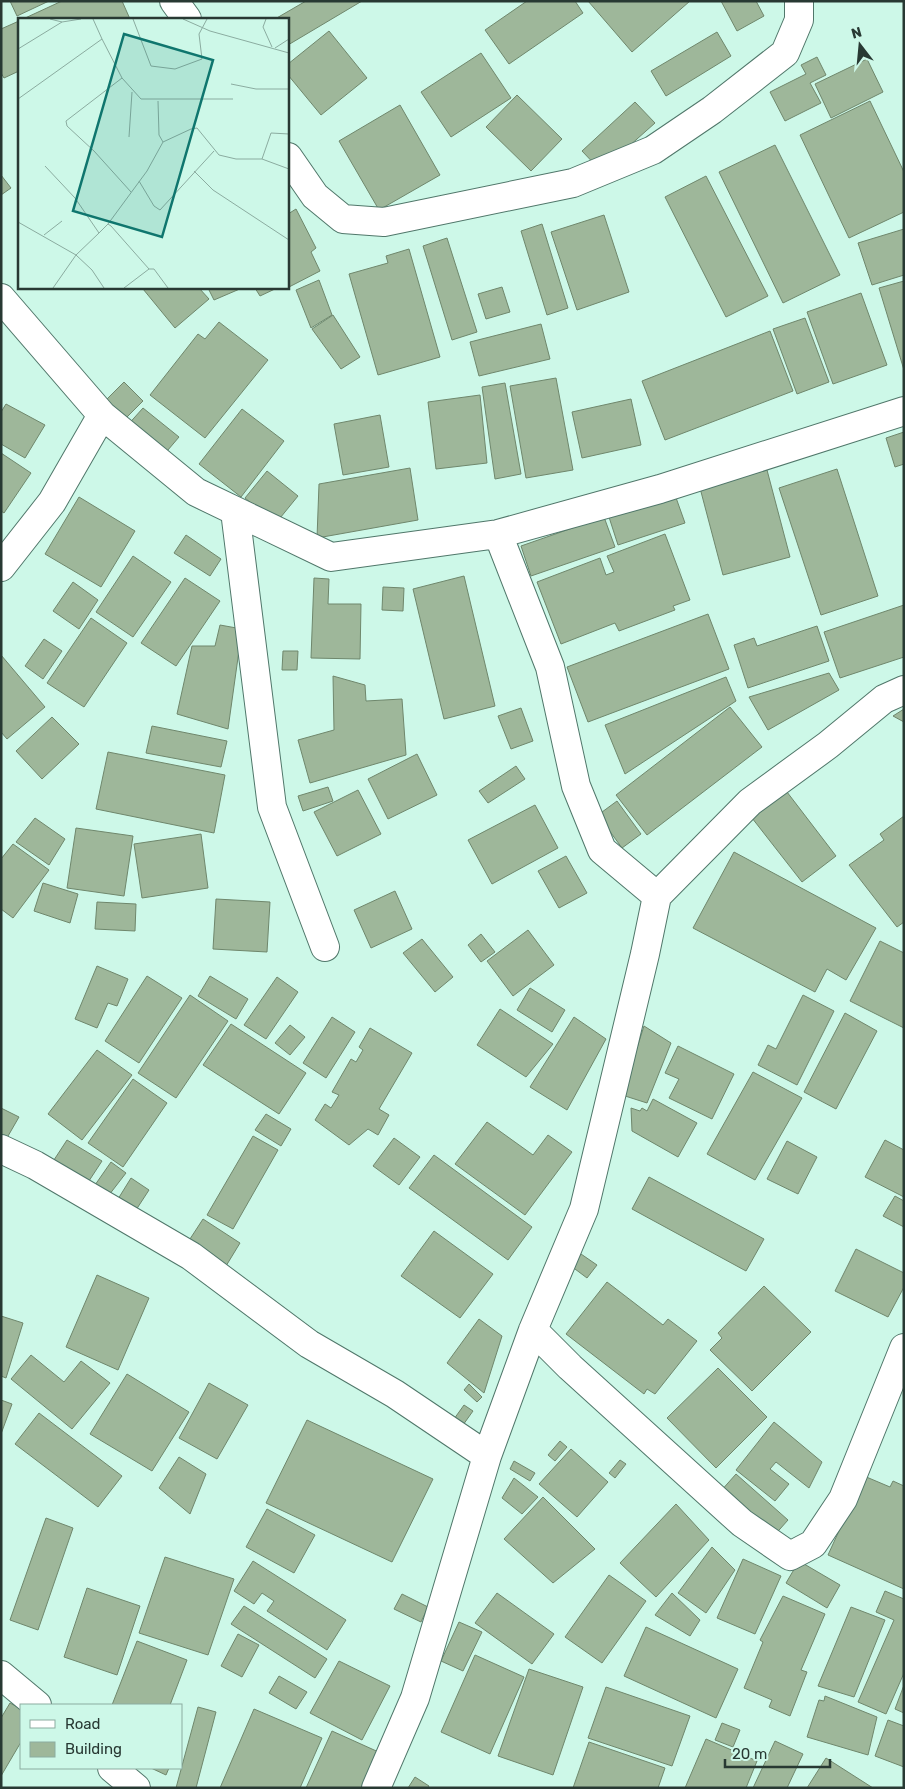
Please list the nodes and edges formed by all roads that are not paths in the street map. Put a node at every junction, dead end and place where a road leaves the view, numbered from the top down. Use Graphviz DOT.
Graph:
graph roads {
  1 [pos="174,1"];
  2 [pos="799,1"];
  3 [pos="185,18"];
  4 [pos="289,158"];
  5 [pos="1,298"];
  6 [pos="904,411"];
  7 [pos="102,415"];
  8 [pos="235,511"];
  9 [pos="498,534"];
  10 [pos="1,567"];
  11 [pos="904,690"];
  12 [pos="657,896"];
  13 [pos="325,947"];
  14 [pos="1,1149"];
  15 [pos="533,1330"];
  16 [pos="904,1348"];
  17 [pos="488,1456"];
  18 [pos="1,1675"];
  19 [pos="36,1704"];
  20 [pos="113,1769"];
  21 [pos="136,1788"];
  22 [pos="376,1788"];
  1 -- 3 [label="street"];
  2 -- 4 [label="street"];
  5 -- 7 [label="street"];
  6 -- 9 [label="street"];
  7 -- 8 [label="street"];
  7 -- 10 [label="street"];
  8 -- 9 [label="street"];
  8 -- 13 [label="street"];
  9 -- 12 [label="street"];
  11 -- 12 [label="street"];
  12 -- 15 [label="street"];
  14 -- 17 [label="street"];
  15 -- 16 [label="street"];
  15 -- 17 [label="street"];
  17 -- 22 [label="street"];
  18 -- 19 [label="street"];
  20 -- 21 [label="street"];
}
